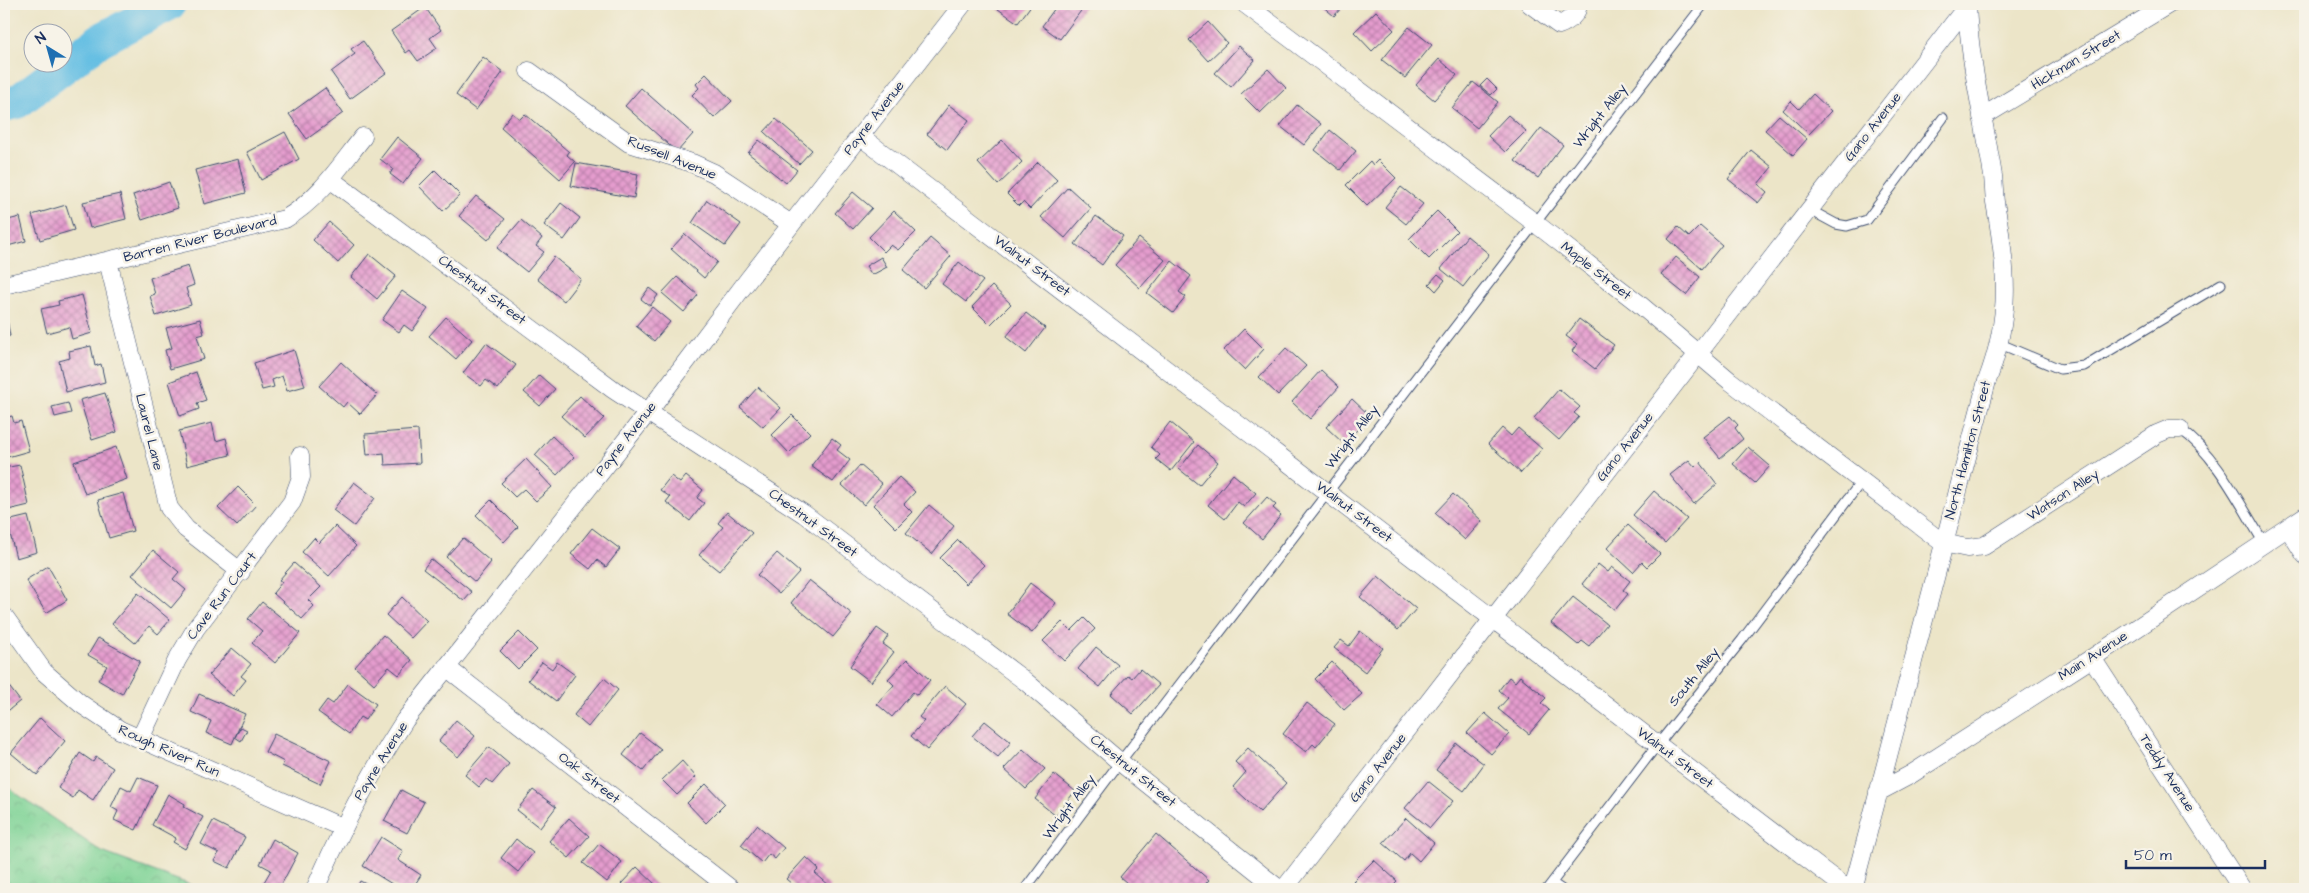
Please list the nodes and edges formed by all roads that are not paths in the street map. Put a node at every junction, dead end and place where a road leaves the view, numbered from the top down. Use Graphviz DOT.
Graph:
graph roads {
  1 [pos="963,4"];
  2 [pos="1245,4"];
  3 [pos="1530,4"];
  4 [pos="1578,4"];
  5 [pos="1704,4"];
  6 [pos="2169,4"];
  7 [pos="1967,5"];
  8 [pos="529,71"];
  9 [pos="1982,117"];
  10 [pos="1944,118"];
  11 [pos="860,136"];
  12 [pos="363,137"];
  13 [pos="330,178"];
  14 [pos="1810,210"];
  15 [pos="1535,223"];
  16 [pos="792,224"];
  17 [pos="108,261"];
  18 [pos="2221,284"];
  19 [pos="4,285"];
  20 [pos="1998,343"];
  21 [pos="1698,352"];
  22 [pos="649,411"];
  23 [pos="2180,429"];
  24 [pos="300,456"];
  25 [pos="1861,482"];
  26 [pos="1328,492"];
  27 [pos="2305,516"];
  28 [pos="2288,528"];
  29 [pos="1943,543"];
  30 [pos="2264,543"];
  31 [pos="2305,555"];
  32 [pos="241,572"];
  33 [pos="4,616"];
  34 [pos="1493,619"];
  35 [pos="2092,658"];
  36 [pos="446,667"];
  37 [pos="140,739"];
  38 [pos="1658,745"];
  39 [pos="1120,762"];
  40 [pos="1878,792"];
  41 [pos="341,827"];
  42 [pos="1550,886"];
  43 [pos="314,889"];
  44 [pos="731,889"];
  45 [pos="1025,889"];
  46 [pos="1279,889"];
  47 [pos="1284,889"];
  48 [pos="1561,889"];
  49 [pos="1847,889"];
  50 [pos="1853,889"];
  51 [pos="2242,889"];
  1 -- 11 [label="street, Payne Avenue"];
  2 -- 15 [label="street, Maple Street"];
  3 -- 4 [label="street"];
  5 -- 15 [label="lane, Wright Alley"];
  6 -- 9 [label="street, Hickman Street"];
  7 -- 9 [label="street, North Hamilton Street"];
  7 -- 14 [label="street, Gano Avenue"];
  8 -- 16 [label="street, Russell Avenue"];
  9 -- 20 [label="street, North Hamilton Street"];
  10 -- 14 [label="lane"];
  11 -- 16 [label="street, Payne Avenue"];
  11 -- 26 [label="street, Walnut Street"];
  12 -- 13 [label="street, Barren River Boulevard"];
  13 -- 17 [label="street, Barren River Boulevard"];
  13 -- 22 [label="street, Chestnut Street"];
  14 -- 21 [label="street, Gano Avenue"];
  15 -- 21 [label="street, Maple Street"];
  15 -- 26 [label="lane, Wright Alley"];
  16 -- 22 [label="street, Payne Avenue"];
  17 -- 19 [label="street, Barren River Boulevard"];
  17 -- 32 [label="street, Laurel Lane"];
  18 -- 20 [label="lane"];
  20 -- 29 [label="street, North Hamilton Street"];
  21 -- 25 [label="street, Maple Street"];
  21 -- 34 [label="street, Gano Avenue"];
  22 -- 36 [label="street, Payne Avenue"];
  22 -- 39 [label="street, Chestnut Street"];
  23 -- 29 [label="street, Watson Alley"];
  23 -- 30 [label="lane"];
  24 -- 32 [label="street, Cave Run Court"];
  25 -- 29 [label="street, Maple Street"];
  25 -- 38 [label="lane, South Alley"];
  26 -- 34 [label="street, Walnut Street"];
  26 -- 39 [label="lane, Wright Alley"];
  27 -- 28 [label="street, Main Avenue"];
  28 -- 30 [label="street, Main Avenue"];
  28 -- 31 [label="street"];
  29 -- 40 [label="street, North Hamilton Street"];
  30 -- 35 [label="street, Main Avenue"];
  32 -- 37 [label="street, Cave Run Court"];
  33 -- 37 [label="street, Rough River Run"];
  34 -- 38 [label="street, Walnut Street"];
  34 -- 47 [label="street, Gano Avenue"];
  35 -- 40 [label="street, Main Avenue"];
  35 -- 51 [label="street, Teddy Avenue"];
  36 -- 41 [label="street, Payne Avenue"];
  36 -- 44 [label="street, Oak Street"];
  37 -- 41 [label="street, Rough River Run"];
  38 -- 42 [label="lane, South Alley"];
  38 -- 49 [label="street, Walnut Street"];
  39 -- 45 [label="lane, Wright Alley"];
  39 -- 46 [label="street, Chestnut Street"];
  40 -- 50 [label="street, North Hamilton Street"];
  41 -- 43 [label="street, Payne Avenue"];
  42 -- 48 [label="lane"];
}
